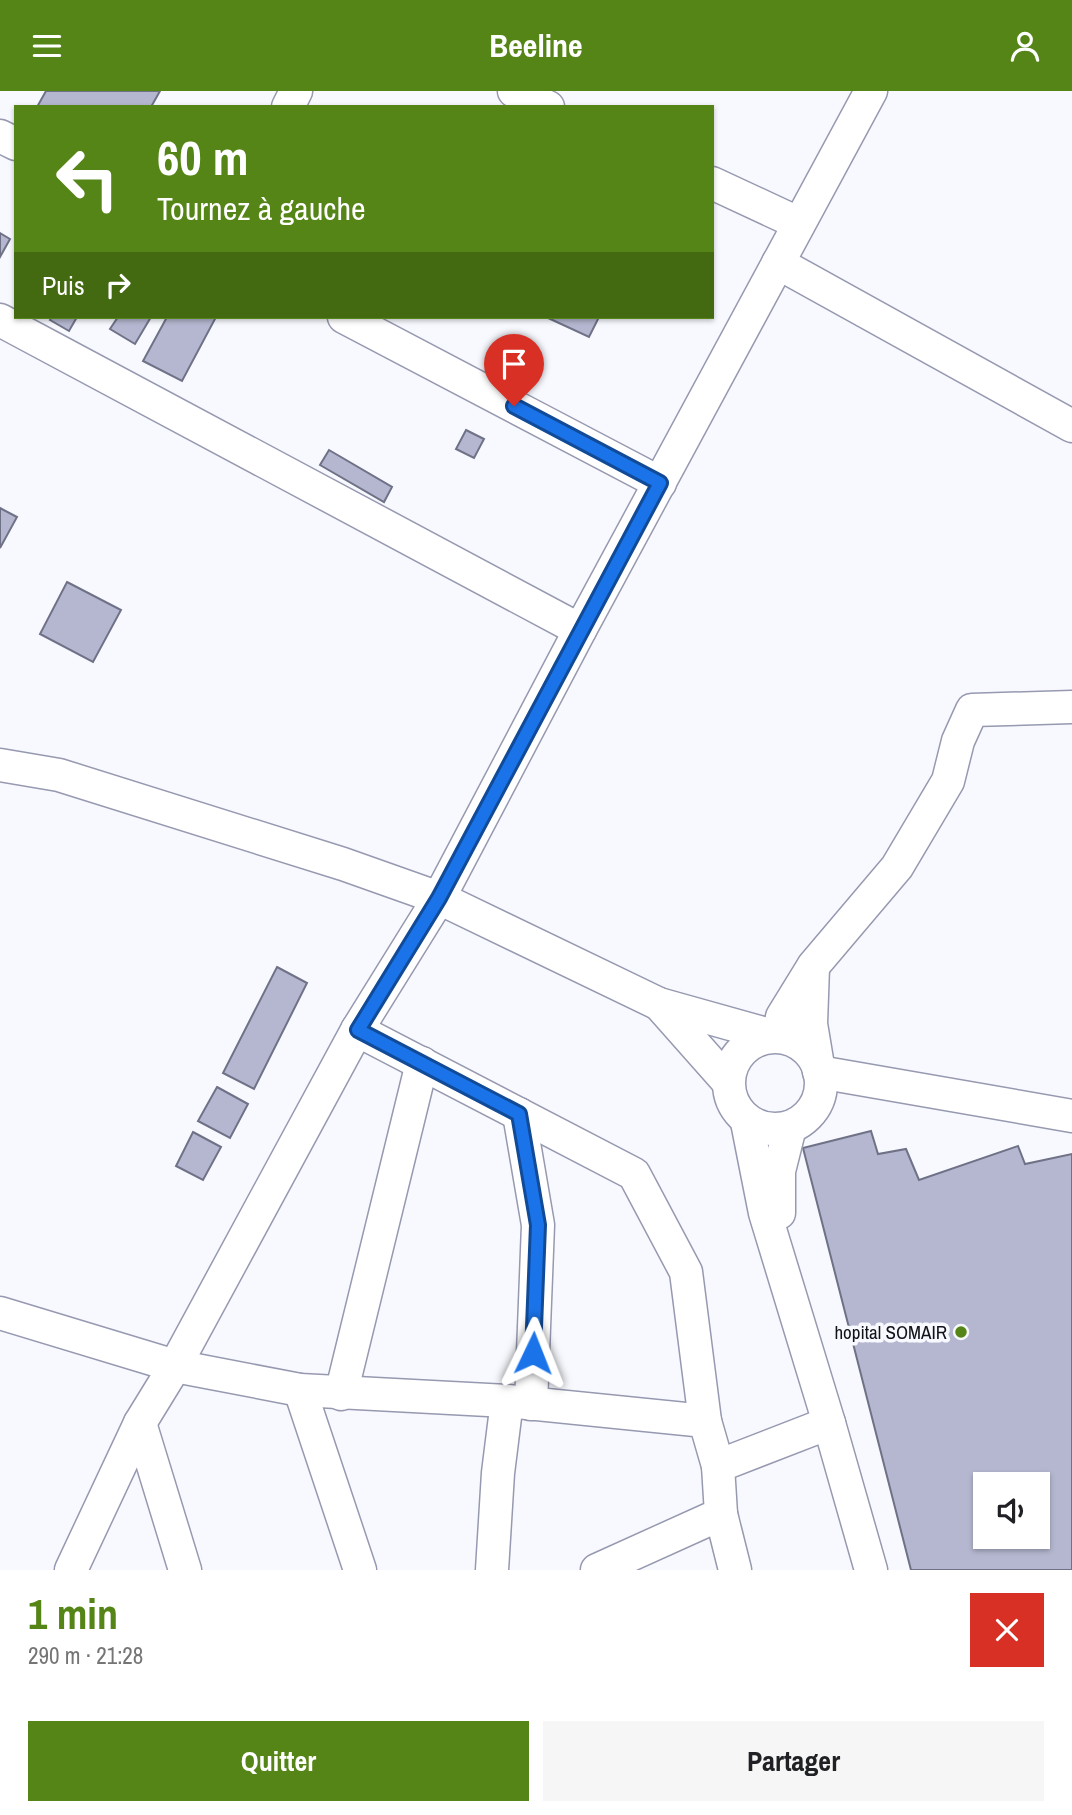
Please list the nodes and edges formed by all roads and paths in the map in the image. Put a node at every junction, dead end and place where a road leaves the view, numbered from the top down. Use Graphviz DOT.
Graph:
graph roads {
  1 [pos="514,91"];
  2 [pos="871,91"];
  3 [pos="544,105"];
  4 [pos="714,184"];
  5 [pos="798,223"];
  6 [pos="778,264"];
  7 [pos="348,319"];
  8 [pos="0,320"];
  9 [pos="1072,426"];
  10 [pos="660,483"];
  11 [pos="580,630"];
  12 [pos="1072,706"];
  13 [pos="0,765"];
  14 [pos="439,898"];
  15 [pos="814,965"];
  16 [pos="659,1004"];
  17 [pos="358,1030"];
  18 [pos="775,1036"];
  19 [pos="422,1063"];
  20 [pos="819,1072"];
  21 [pos="728,1082"];
  22 [pos="519,1114"];
  23 [pos="1072,1116"];
  24 [pos="747,1122"];
  25 [pos="790,1127"];
  26 [pos="778,1253"];
  27 [pos="0,1313"];
  28 [pos="175,1366"];
  29 [pos="300,1390"];
  30 [pos="341,1394"];
  31 [pos="519,1403"];
  32 [pos="705,1421"];
  33 [pos="140,1423"];
  34 [pos="829,1423"];
  35 [pos="718,1466"];
  36 [pos="722,1514"];
  37 [pos="71,1570"];
  38 [pos="185,1570"];
  39 [pos="360,1570"];
  40 [pos="492,1570"];
  41 [pos="597,1570"];
  42 [pos="735,1570"];
  43 [pos="871,1570"];
  1 -- 3 [label="street"];
  2 -- 5 [label="street"];
  4 -- 5 [label="street"];
  5 -- 6 [label="street"];
  6 -- 9 [label="street"];
  6 -- 10 [label="street"];
  7 -- 10 [label="street"];
  8 -- 11 [label="street"];
  10 -- 11 [label="street"];
  11 -- 14 [label="street"];
  12 -- 15 [label="street"];
  13 -- 14 [label="street"];
  14 -- 16 [label="street"];
  14 -- 17 [label="street"];
  15 -- 18 [label="street"];
  15 -- 20 [label="street"];
  16 -- 18 [label="street"];
  16 -- 21 [label="street"];
  17 -- 19 [label="street"];
  17 -- 28 [label="street"];
  18 -- 20 [label="street"];
  18 -- 21 [label="street"];
  19 -- 22 [label="street"];
  19 -- 30 [label="street"];
  20 -- 23 [label="street"];
  20 -- 25 [label="street"];
  21 -- 24 [label="street"];
  22 -- 31 [label="street"];
  22 -- 32 [label="street"];
  24 -- 25 [label="street"];
  24 -- 26 [label="street"];
  25 -- 26 [label="street"];
  26 -- 34 [label="street"];
  27 -- 28 [label="street"];
  28 -- 29 [label="street"];
  28 -- 33 [label="street"];
  29 -- 30 [label="street"];
  29 -- 39 [label="street"];
  30 -- 31 [label="street"];
  31 -- 32 [label="street"];
  31 -- 40 [label="street"];
  32 -- 35 [label="street"];
  33 -- 37 [label="street"];
  33 -- 38 [label="street"];
  34 -- 35 [label="street"];
  34 -- 43 [label="street"];
  35 -- 36 [label="street"];
  36 -- 41 [label="street"];
  36 -- 42 [label="street"];
}
